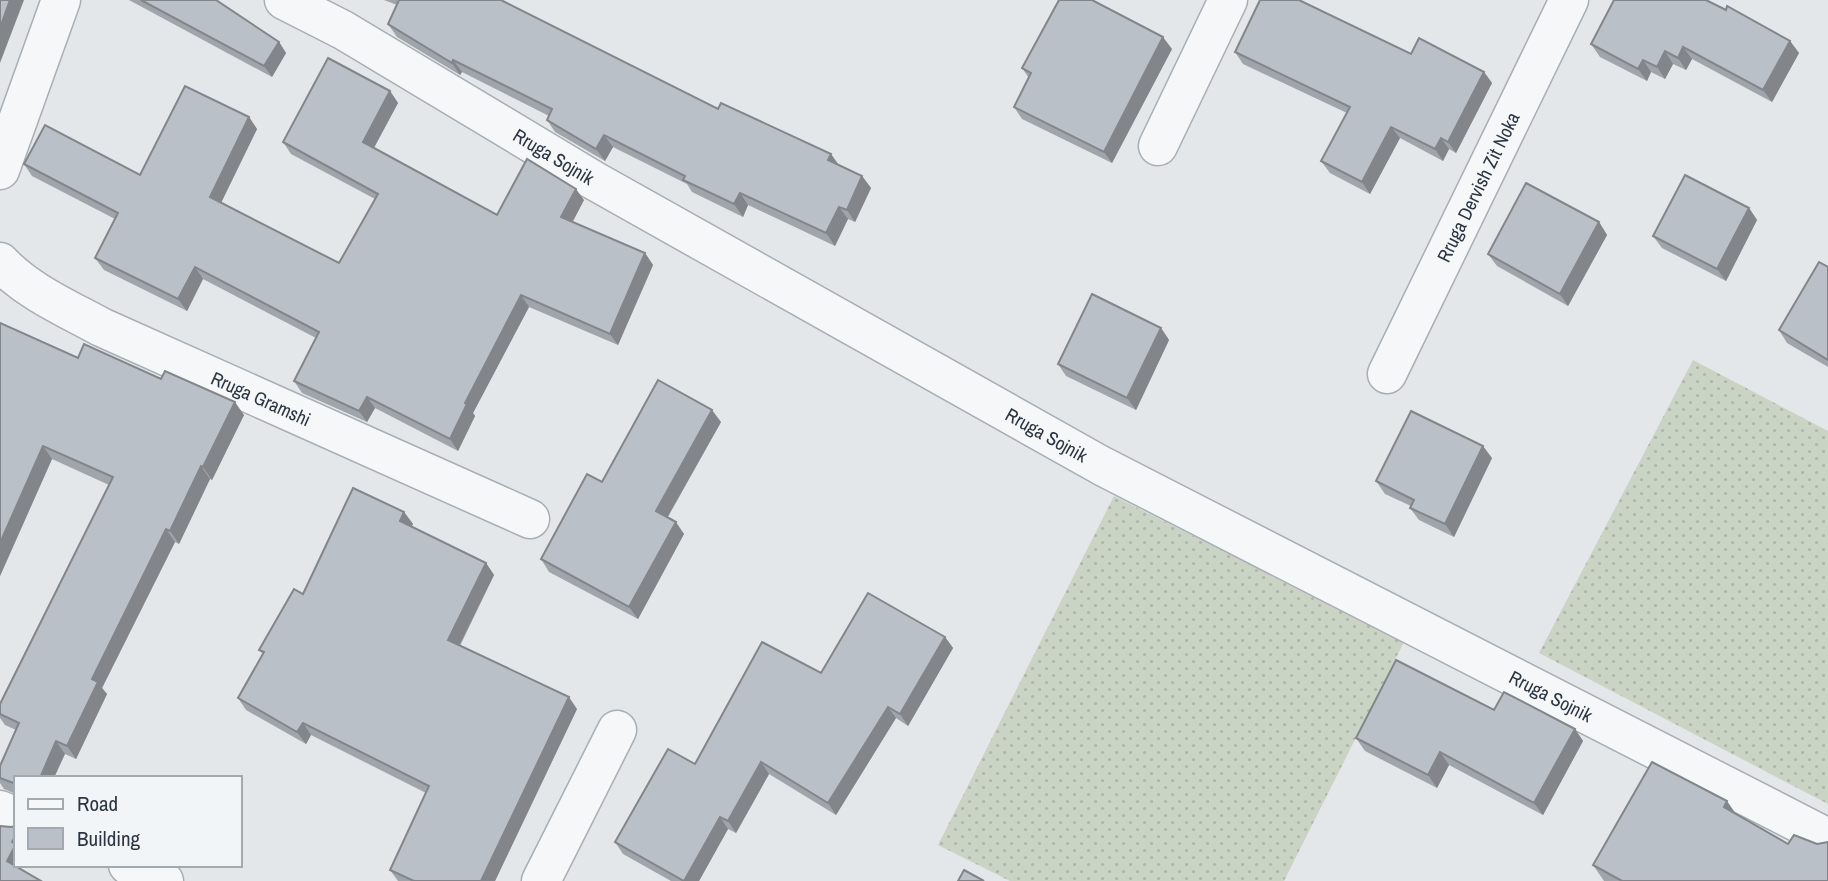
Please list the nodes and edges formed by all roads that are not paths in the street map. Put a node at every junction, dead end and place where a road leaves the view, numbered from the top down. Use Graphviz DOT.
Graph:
graph roads {
  1 [pos="61,0"];
  2 [pos="284,0"];
  3 [pos="1228,0"];
  4 [pos="1569,0"];
  5 [pos="1158,146"];
  6 [pos="0,170"];
  7 [pos="0,262"];
  8 [pos="1387,374"];
  9 [pos="530,519"];
  10 [pos="617,730"];
  11 [pos="1828,838"];
  12 [pos="132,867"];
  13 [pos="164,881"];
  14 [pos="541,881"];
  1 -- 6 [label="street"];
  2 -- 11 [label="street, Rruga Sojnik"];
  3 -- 5 [label="street"];
  4 -- 8 [label="street, Rruga Dervish Zit Noka"];
  7 -- 9 [label="street, Rruga Gramshi"];
  10 -- 14 [label="street"];
  12 -- 13 [label="street"];
}
